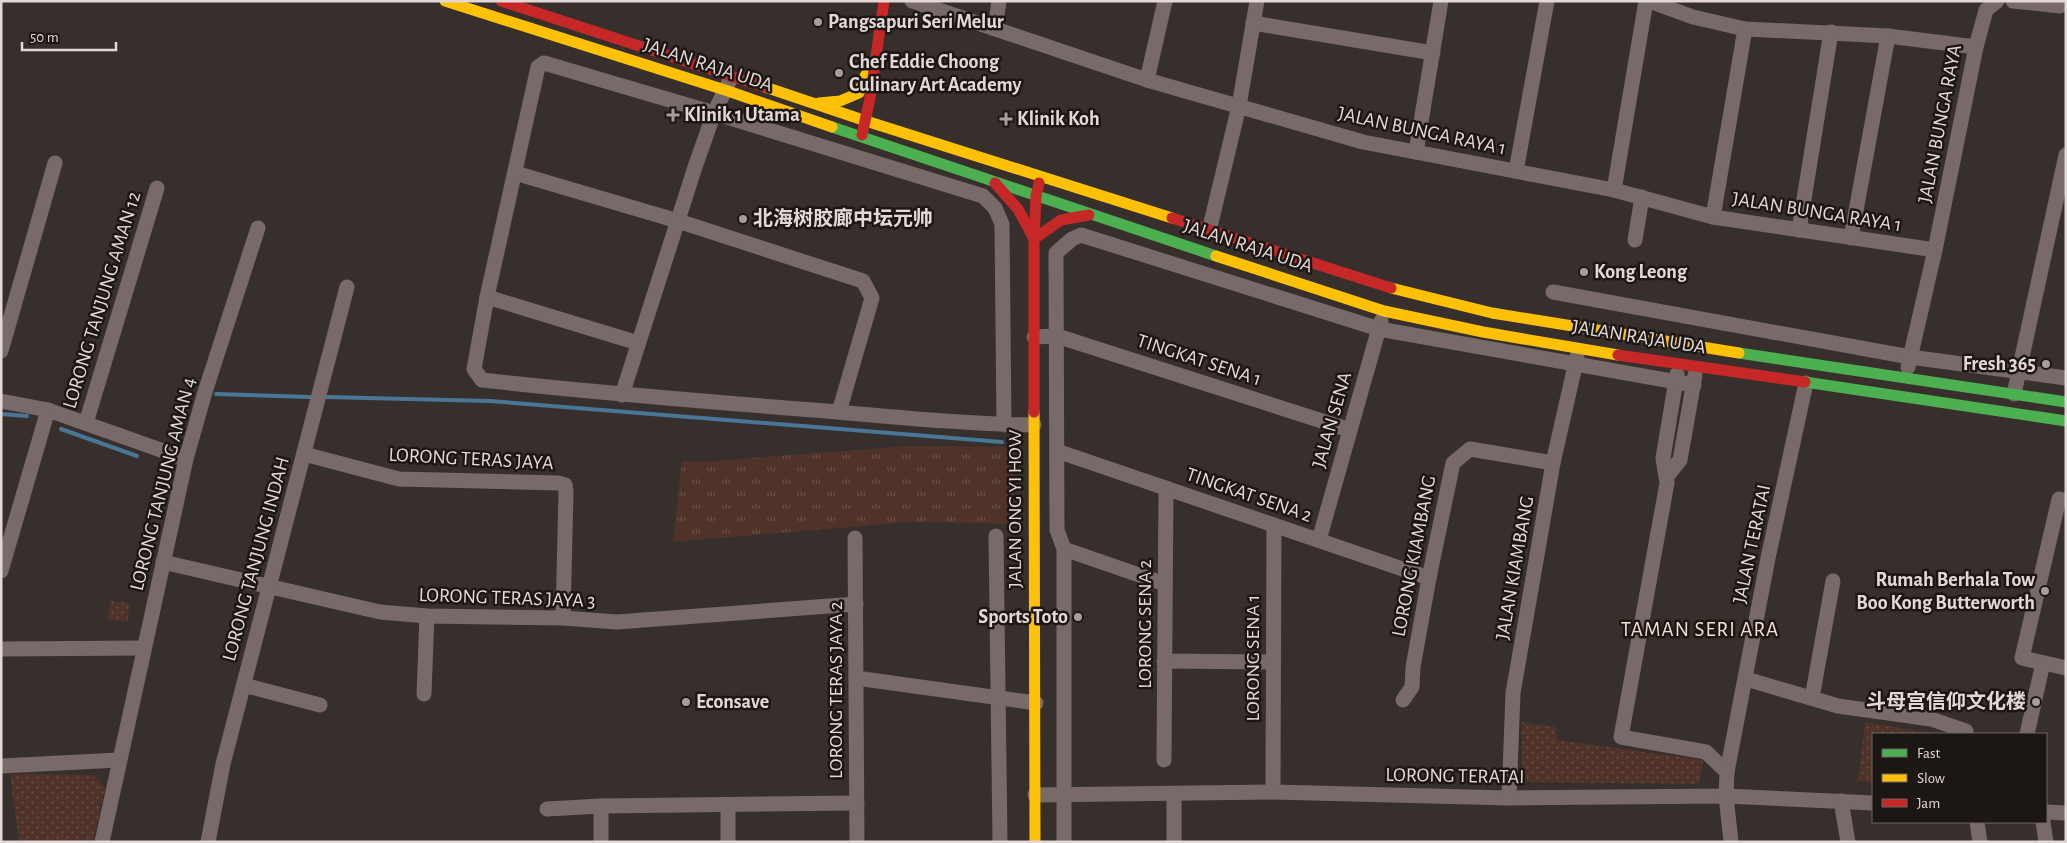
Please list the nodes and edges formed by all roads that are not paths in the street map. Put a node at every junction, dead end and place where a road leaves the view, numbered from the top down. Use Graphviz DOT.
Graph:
graph roads {
  1 [pos="444,1"];
  2 [pos="502,1"];
  3 [pos="884,1"];
  4 [pos="912,1"];
  5 [pos="999,1"];
  6 [pos="1165,1"];
  7 [pos="1257,1"];
  8 [pos="1441,1"];
  9 [pos="1547,1"];
  10 [pos="1648,1"];
  11 [pos="1997,1"];
  12 [pos="2013,1"];
  13 [pos="2062,9"];
  14 [pos="1254,23"];
  15 [pos="995,29"];
  16 [pos="1745,29"];
  17 [pos="1831,32"];
  18 [pos="1888,36"];
  19 [pos="1976,47"];
  20 [pos="1432,54"];
  21 [pos="874,61"];
  22 [pos="732,75"];
  23 [pos="1146,80"];
  24 [pos="725,90"];
  25 [pos="814,103"];
  26 [pos="1239,106"];
  27 [pos="714,113"];
  28 [pos="866,121"];
  29 [pos="861,137"];
  30 [pos="1416,152"];
  31 [pos="2066,155"];
  32 [pos="55,163"];
  33 [pos="1516,171"];
  34 [pos="515,173"];
  35 [pos="1040,176"];
  36 [pos="993,181"];
  37 [pos="157,188"];
  38 [pos="1614,190"];
  39 [pos="1036,196"];
  40 [pos="1642,197"];
  41 [pos="1090,215"];
  42 [pos="1713,217"];
  43 [pos="678,221"];
  44 [pos="258,228"];
  45 [pos="1208,230"];
  46 [pos="1799,230"];
  47 [pos="1081,235"];
  48 [pos="1851,238"];
  49 [pos="1034,239"];
  50 [pos="1636,240"];
  51 [pos="1935,250"];
  52 [pos="347,287"];
  53 [pos="1553,292"];
  54 [pos="487,297"];
  55 [pos="1384,312"];
  56 [pos="1487,312"];
  57 [pos="1379,329"];
  58 [pos="1483,332"];
  59 [pos="1057,336"];
  60 [pos="1034,337"];
  61 [pos="638,343"];
  62 [pos="1578,348"];
  63 [pos="1,351"];
  64 [pos="1910,357"];
  65 [pos="1678,364"];
  66 [pos="1575,365"];
  67 [pos="1697,367"];
  68 [pos="2019,370"];
  69 [pos="1905,378"];
  70 [pos="2066,378"];
  71 [pos="1676,382"];
  72 [pos="1806,383"];
  73 [pos="1694,385"];
  74 [pos="2014,394"];
  75 [pos="622,396"];
  76 [pos="1,401"];
  77 [pos="2066,402"];
  78 [pos="48,410"];
  79 [pos="840,412"];
  80 [pos="2066,421"];
  81 [pos="86,423"];
  82 [pos="1004,424"];
  83 [pos="1034,425"];
  84 [pos="1350,430"];
  85 [pos="1056,451"];
  86 [pos="304,454"];
  87 [pos="186,459"];
  88 [pos="1554,463"];
  89 [pos="1668,475"];
  90 [pos="1166,488"];
  91 [pos="2066,501"];
  92 [pos="1274,525"];
  93 [pos="1035,529"];
  94 [pos="1057,530"];
  95 [pos="996,536"];
  96 [pos="855,538"];
  97 [pos="1319,540"];
  98 [pos="4,545"];
  99 [pos="1064,549"];
  100 [pos="163,562"];
  101 [pos="1,570"];
  102 [pos="1428,578"];
  103 [pos="1833,582"];
  104 [pos="1164,584"];
  105 [pos="269,588"];
  106 [pos="856,604"];
  107 [pos="427,616"];
  108 [pos="563,618"];
  109 [pos="144,648"];
  110 [pos="1,649"];
  111 [pos="1164,662"];
  112 [pos="1273,662"];
  113 [pos="2043,663"];
  114 [pos="2066,668"];
  115 [pos="856,678"];
  116 [pos="1746,679"];
  117 [pos="244,685"];
  118 [pos="424,694"];
  119 [pos="998,698"];
  120 [pos="1812,698"];
  121 [pos="1403,700"];
  122 [pos="1036,703"];
  123 [pos="320,705"];
  124 [pos="1966,731"];
  125 [pos="2027,733"];
  126 [pos="120,757"];
  127 [pos="1164,760"];
  128 [pos="1,766"];
  129 [pos="1727,772"];
  130 [pos="1272,792"];
  131 [pos="1064,794"];
  132 [pos="1174,794"];
  133 [pos="1036,795"];
  134 [pos="1726,796"];
  135 [pos="1509,798"];
  136 [pos="1841,802"];
  137 [pos="857,803"];
  138 [pos="1872,803"];
  139 [pos="728,805"];
  140 [pos="600,806"];
  141 [pos="547,809"];
  142 [pos="2047,812"];
  143 [pos="2066,813"];
  144 [pos="1977,823"];
  145 [pos="2043,823"];
  146 [pos="102,842"];
  147 [pos="208,842"];
  148 [pos="601,842"];
  149 [pos="728,842"];
  150 [pos="857,842"];
  151 [pos="1000,842"];
  152 [pos="1035,842"];
  153 [pos="1064,842"];
  154 [pos="1174,842"];
  155 [pos="1731,842"];
  156 [pos="1848,842"];
  157 [pos="1980,842"];
  158 [pos="2046,842"];
  1 -- 24 [label="main road, JALAN RAJA UDA"];
  2 -- 22 [label="main road, JALAN RAJA UDA"];
  3 -- 21 [label="main road"];
  4 -- 15 [label="street, JALAN BUNGA RAYA 1"];
  5 -- 15 [label="street"];
  6 -- 23 [label="street"];
  7 -- 14 [label="street"];
  8 -- 20 [label="street"];
  9 -- 33 [label="street"];
  10 -- 16 [label="street"];
  10 -- 38 [label="street"];
  11 -- 19 [label="street, JALAN BUNGA RAYA"];
  12 -- 13 [label="street"];
  14 -- 20 [label="street"];
  14 -- 26 [label="street"];
  15 -- 23 [label="street, JALAN BUNGA RAYA 1"];
  16 -- 17 [label="street"];
  16 -- 42 [label="street"];
  17 -- 18 [label="street"];
  17 -- 46 [label="street"];
  18 -- 19 [label="street"];
  18 -- 48 [label="street"];
  19 -- 51 [label="street, JALAN BUNGA RAYA"];
  20 -- 30 [label="street"];
  21 -- 25 [label="main road"];
  21 -- 28 [label="main road"];
  22 -- 24 [label="street"];
  22 -- 25 [label="main road, JALAN RAJA UDA"];
  23 -- 26 [label="street, JALAN BUNGA RAYA 1"];
  24 -- 27 [label="street"];
  24 -- 29 [label="main road, JALAN RAJA UDA"];
  25 -- 28 [label="main road, JALAN RAJA UDA"];
  26 -- 30 [label="street, JALAN BUNGA RAYA 1"];
  26 -- 45 [label="street"];
  27 -- 34 [label="street"];
  27 -- 43 [label="street"];
  27 -- 82 [label="street"];
  28 -- 29 [label="main road"];
  28 -- 35 [label="main road, JALAN RAJA UDA"];
  29 -- 36 [label="main road, JALAN RAJA UDA"];
  30 -- 33 [label="street, JALAN BUNGA RAYA 1"];
  31 -- 68 [label="street"];
  32 -- 63 [label="street"];
  33 -- 38 [label="street, JALAN BUNGA RAYA 1"];
  34 -- 43 [label="street"];
  34 -- 54 [label="street"];
  35 -- 39 [label="main road, JALAN ONG YI HOW"];
  35 -- 45 [label="main road, JALAN RAJA UDA"];
  36 -- 39 [label="main road, JALAN RAJA UDA"];
  36 -- 49 [label="main road"];
  37 -- 81 [label="street, LORONG TANJUNG AMAN 12"];
  38 -- 40 [label="street, JALAN BUNGA RAYA 1"];
  39 -- 41 [label="main road, JALAN RAJA UDA"];
  39 -- 49 [label="main road, JALAN ONG YI HOW"];
  40 -- 42 [label="street, JALAN BUNGA RAYA 1"];
  40 -- 50 [label="street"];
  41 -- 49 [label="main road"];
  41 -- 55 [label="main road, JALAN RAJA UDA"];
  42 -- 46 [label="street, JALAN BUNGA RAYA 1"];
  43 -- 61 [label="street"];
  43 -- 79 [label="street"];
  44 -- 87 [label="street, LORONG TANJUNG AMAN 4"];
  45 -- 56 [label="main road, JALAN RAJA UDA"];
  46 -- 48 [label="street, JALAN BUNGA RAYA 1"];
  47 -- 57 [label="street, JALAN RAJA UDA"];
  47 -- 59 [label="street, JALAN ONG YI HOW"];
  48 -- 51 [label="street, JALAN BUNGA RAYA 1"];
  49 -- 60 [label="main road, JALAN ONG YI HOW"];
  51 -- 64 [label="street, JALAN BUNGA RAYA"];
  52 -- 86 [label="street, LORONG TANJUNG INDAH"];
  53 -- 64 [label="street"];
  54 -- 61 [label="street"];
  54 -- 75 [label="street"];
  55 -- 57 [label="street, JALAN SENA"];
  55 -- 58 [label="main road, JALAN RAJA UDA"];
  56 -- 58 [label="main road"];
  56 -- 69 [label="main road, JALAN RAJA UDA"];
  57 -- 66 [label="street, JALAN RAJA UDA"];
  57 -- 84 [label="street, JALAN SENA"];
  58 -- 62 [label="main road, JALAN RAJA UDA"];
  59 -- 60 [label="street, TINGKAT SENA 1"];
  59 -- 84 [label="street, TINGKAT SENA 1"];
  59 -- 85 [label="street, JALAN ONG YI HOW"];
  60 -- 83 [label="main road, JALAN ONG YI HOW"];
  61 -- 75 [label="street"];
  62 -- 65 [label="main road, JALAN RAJA UDA"];
  62 -- 66 [label="street, JALAN KIAMBANG"];
  64 -- 68 [label="street"];
  64 -- 69 [label="street, JALAN BUNGA RAYA"];
  65 -- 67 [label="main road, JALAN RAJA UDA"];
  65 -- 71 [label="street"];
  66 -- 71 [label="street, JALAN RAJA UDA"];
  66 -- 88 [label="street, JALAN KIAMBANG"];
  67 -- 72 [label="main road, JALAN RAJA UDA"];
  67 -- 73 [label="street"];
  68 -- 70 [label="street"];
  68 -- 74 [label="street"];
  69 -- 74 [label="main road, JALAN RAJA UDA"];
  71 -- 73 [label="street, JALAN RAJA UDA"];
  71 -- 89 [label="street"];
  72 -- 80 [label="main road, JALAN RAJA UDA"];
  72 -- 116 [label="street, JALAN TERATAI"];
  73 -- 89 [label="street"];
  74 -- 77 [label="main road, JALAN RAJA UDA"];
  75 -- 79 [label="street"];
  76 -- 78 [label="street"];
  78 -- 81 [label="street"];
  78 -- 98 [label="street"];
  79 -- 82 [label="street"];
  81 -- 87 [label="street"];
  82 -- 83 [label="street"];
  83 -- 93 [label="main road, JALAN ONG YI HOW"];
  84 -- 97 [label="street, JALAN SENA"];
  85 -- 90 [label="street, TINGKAT SENA 2"];
  85 -- 94 [label="street, JALAN ONG YI HOW"];
  86 -- 105 [label="street, LORONG TANJUNG INDAH"];
  86 -- 108 [label="street, LORONG TERAS JAYA"];
  87 -- 100 [label="street, LORONG TANJUNG AMAN 4"];
  88 -- 102 [label="street, LORONG KIAMBANG"];
  88 -- 135 [label="street, JALAN KIAMBANG"];
  89 -- 129 [label="street"];
  90 -- 92 [label="street, TINGKAT SENA 2"];
  90 -- 104 [label="street, LORONG SENA 2"];
  91 -- 113 [label="street"];
  92 -- 97 [label="street, TINGKAT SENA 2"];
  92 -- 112 [label="street, LORONG SENA 1"];
  93 -- 94 [label="street"];
  93 -- 122 [label="main road, JALAN ONG YI HOW"];
  94 -- 99 [label="street, JALAN ONG YI HOW"];
  95 -- 119 [label="street, JALAN ONG YI HOW"];
  96 -- 106 [label="street, LORONG TERAS JAYA 2"];
  97 -- 102 [label="street, TINGKAT SENA 2"];
  98 -- 101 [label="street"];
  99 -- 104 [label="street"];
  99 -- 131 [label="street, JALAN ONG YI HOW"];
  100 -- 105 [label="street, LORONG TERAS JAYA 3"];
  100 -- 109 [label="street, LORONG TANJUNG AMAN 4"];
  102 -- 121 [label="street, LORONG KIAMBANG"];
  103 -- 120 [label="street"];
  104 -- 111 [label="street, LORONG SENA 2"];
  105 -- 107 [label="street, LORONG TERAS JAYA 3"];
  105 -- 117 [label="street, LORONG TANJUNG INDAH"];
  106 -- 108 [label="street, LORONG TERAS JAYA 3"];
  106 -- 115 [label="street, LORONG TERAS JAYA 2"];
  107 -- 108 [label="street, LORONG TERAS JAYA 3"];
  107 -- 118 [label="street"];
  109 -- 110 [label="street"];
  109 -- 126 [label="street, LORONG TANJUNG AMAN 4"];
  111 -- 112 [label="street"];
  111 -- 127 [label="street, LORONG SENA 2"];
  112 -- 130 [label="street, LORONG SENA 1"];
  113 -- 114 [label="street"];
  113 -- 125 [label="street"];
  115 -- 119 [label="street"];
  115 -- 137 [label="street, LORONG TERAS JAYA 2"];
  116 -- 120 [label="street"];
  116 -- 129 [label="street, JALAN TERATAI"];
  117 -- 123 [label="street"];
  117 -- 147 [label="street, LORONG TANJUNG INDAH"];
  119 -- 122 [label="street"];
  119 -- 151 [label="street, JALAN ONG YI HOW"];
  120 -- 124 [label="street"];
  122 -- 133 [label="main road, JALAN ONG YI HOW"];
  126 -- 128 [label="street"];
  126 -- 146 [label="street, LORONG TANJUNG AMAN 4"];
  129 -- 134 [label="street, JALAN TERATAI"];
  130 -- 132 [label="street, LORONG TERATAI"];
  130 -- 135 [label="street, LORONG TERATAI"];
  131 -- 132 [label="street, LORONG TERATAI"];
  131 -- 133 [label="street, LORONG TERATAI"];
  131 -- 153 [label="street, JALAN ONG YI HOW"];
  132 -- 154 [label="street"];
  133 -- 152 [label="main road, JALAN ONG YI HOW"];
  134 -- 135 [label="street, LORONG TERATAI"];
  134 -- 136 [label="street, LORONG TERATAI"];
  134 -- 155 [label="street, JALAN TERATAI"];
  136 -- 138 [label="street, LORONG TERATAI"];
  136 -- 156 [label="street"];
  137 -- 139 [label="street"];
  137 -- 150 [label="street, LORONG TERAS JAYA 2"];
  139 -- 140 [label="street"];
  139 -- 149 [label="street"];
  140 -- 141 [label="street"];
  140 -- 148 [label="street"];
  142 -- 143 [label="street"];
  144 -- 157 [label="street"];
  145 -- 158 [label="street"];
}
